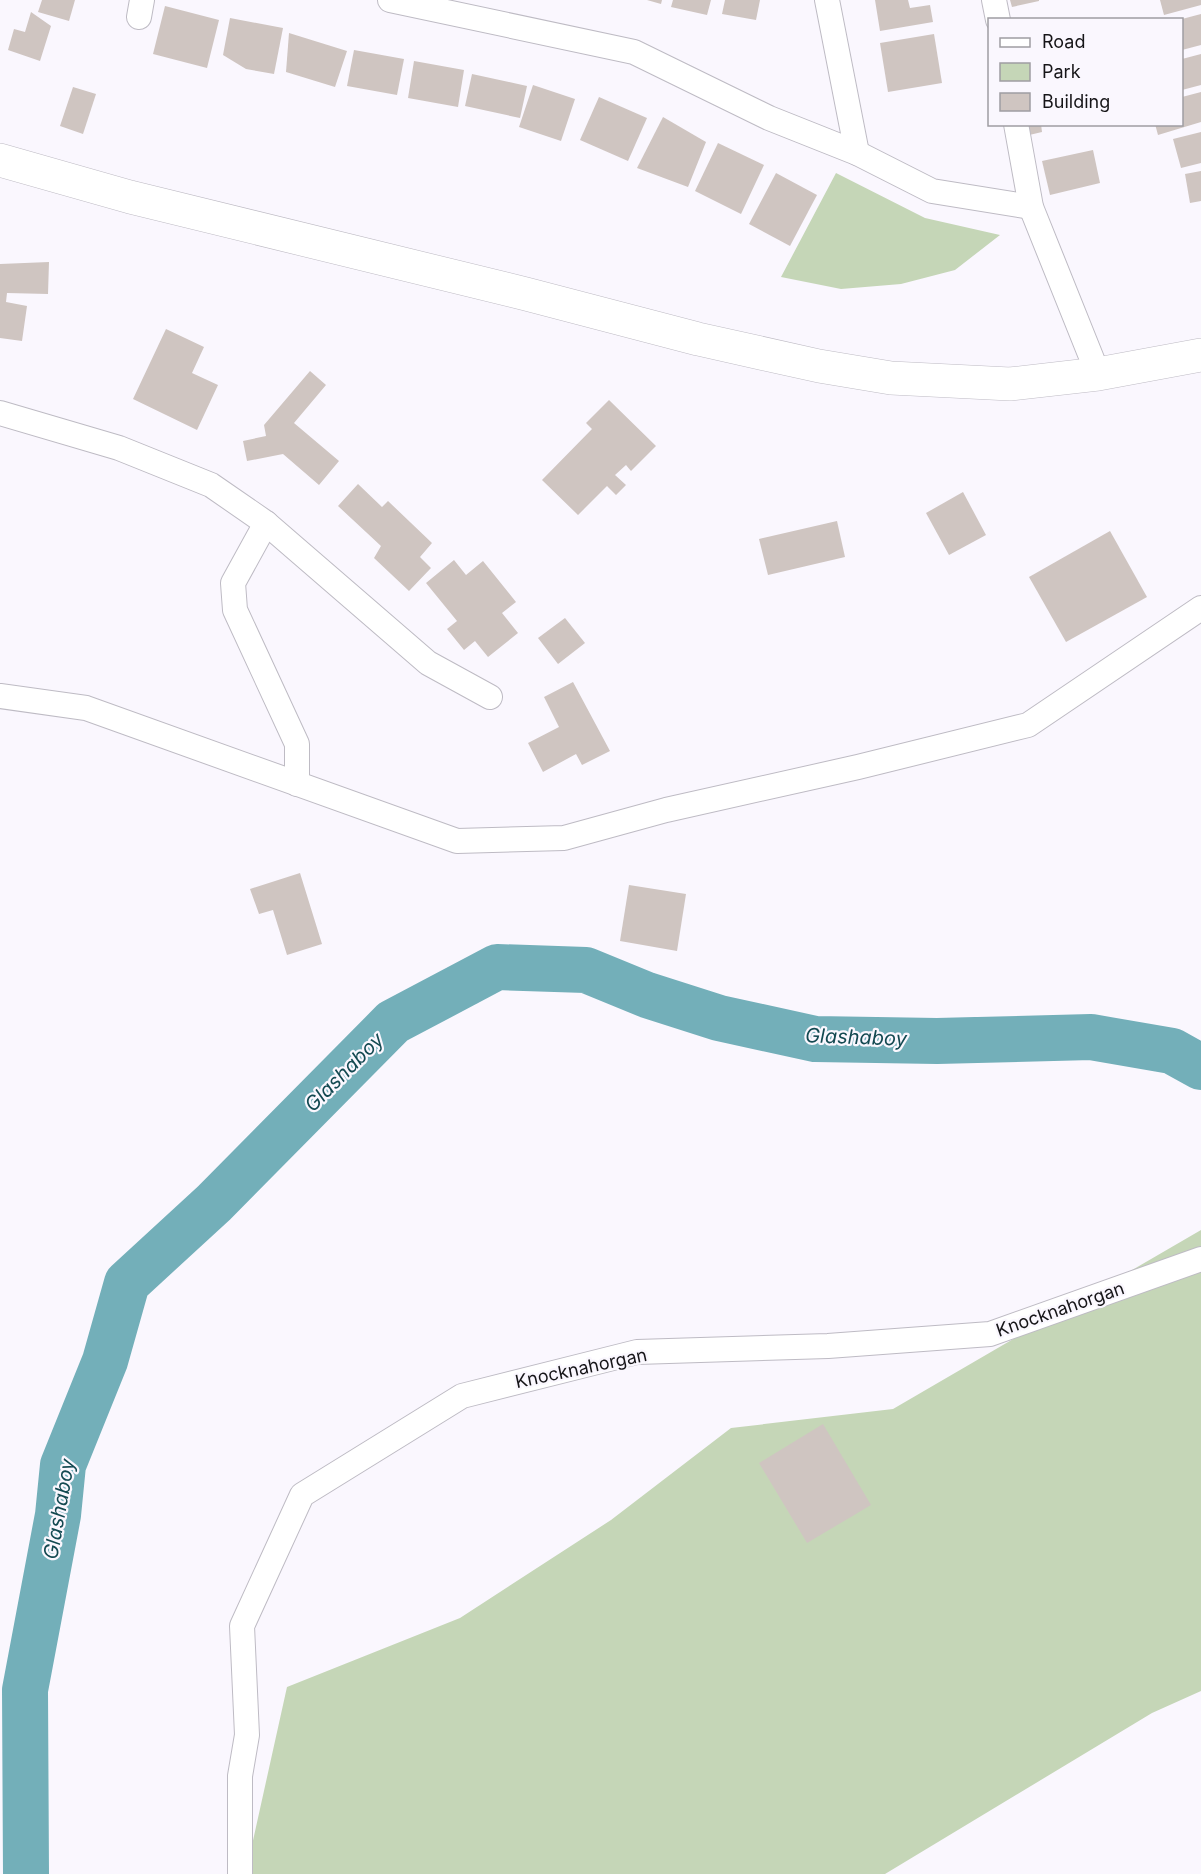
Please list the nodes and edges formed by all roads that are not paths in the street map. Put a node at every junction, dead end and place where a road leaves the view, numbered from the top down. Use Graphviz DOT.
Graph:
graph roads {
  1 [pos="390,0"];
  2 [pos="827,0"];
  3 [pos="994,0"];
  4 [pos="998,18"];
  5 [pos="1016,126"];
  6 [pos="857,153"];
  7 [pos="0,160"];
  8 [pos="1031,207"];
  9 [pos="1201,355"];
  10 [pos="1098,374"];
  11 [pos="0,413"];
  12 [pos="266,523"];
  13 [pos="1201,608"];
  14 [pos="0,696"];
  15 [pos="490,697"];
  16 [pos="297,784"];
  17 [pos="1201,1259"];
  18 [pos="240,1874"];
  1 -- 6 [label="street"];
  2 -- 6 [label="street"];
  3 -- 4 [label="street"];
  5 -- 8 [label="street"];
  6 -- 8 [label="street"];
  7 -- 10 [label="main road"];
  8 -- 10 [label="street"];
  9 -- 10 [label="main road"];
  11 -- 12 [label="street"];
  12 -- 15 [label="street"];
  12 -- 16 [label="street"];
  13 -- 16 [label="street"];
  14 -- 16 [label="street"];
  17 -- 18 [label="street, Knocknahorgan"];
}
